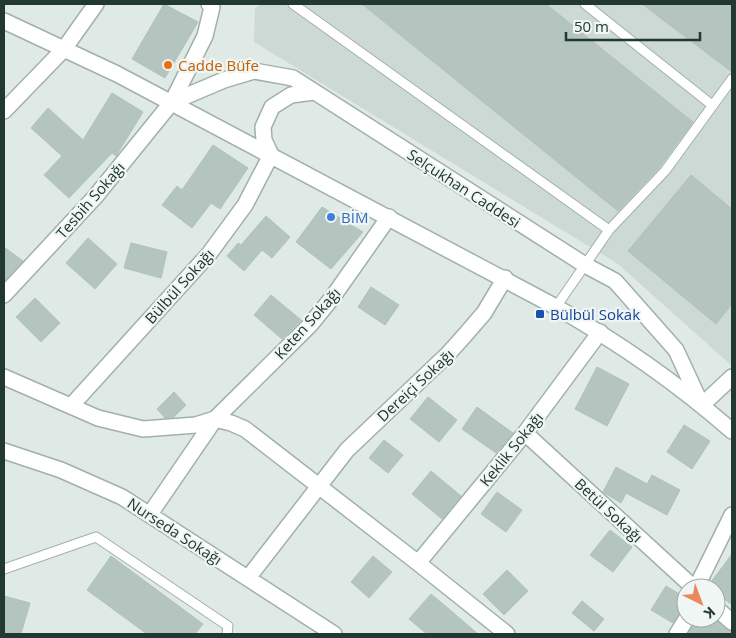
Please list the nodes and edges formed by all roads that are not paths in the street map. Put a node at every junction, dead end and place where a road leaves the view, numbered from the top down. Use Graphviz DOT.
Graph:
graph roads {
  1 [pos="96,4"];
  2 [pos="209,4"];
  3 [pos="293,4"];
  4 [pos="585,4"];
  5 [pos="4,21"];
  6 [pos="64,49"];
  7 [pos="732,80"];
  8 [pos="314,92"];
  9 [pos="172,102"];
  10 [pos="712,105"];
  11 [pos="4,111"];
  12 [pos="271,155"];
  13 [pos="389,217"];
  14 [pos="609,230"];
  15 [pos="584,265"];
  16 [pos="505,278"];
  17 [pos="4,295"];
  18 [pos="556,307"];
  19 [pos="600,332"];
  20 [pos="4,377"];
  21 [pos="732,377"];
  22 [pos="702,405"];
  23 [pos="71,406"];
  24 [pos="215,419"];
  25 [pos="732,431"];
  26 [pos="525,433"];
  27 [pos="4,451"];
  28 [pos="319,486"];
  29 [pos="150,514"];
  30 [pos="732,515"];
  31 [pos="418,563"];
  32 [pos="4,569"];
  33 [pos="248,578"];
  34 [pos="684,578"];
  35 [pos="700,578"];
  36 [pos="227,634"];
  37 [pos="334,634"];
  38 [pos="506,634"];
  1 -- 6 [label="street"];
  2 -- 9 [label="street, Tesbih Sokağı"];
  3 -- 14 [label="lane"];
  4 -- 10 [label="lane"];
  5 -- 6 [label="street, Selçukhan Caddesi"];
  6 -- 9 [label="street, Selçukhan Caddesi"];
  6 -- 11 [label="street"];
  7 -- 10 [label="lane"];
  8 -- 9 [label="street, Selçukhan Caddesi"];
  8 -- 12 [label="street"];
  8 -- 15 [label="street, Selçukhan Caddesi"];
  9 -- 12 [label="street, Selçukhan Caddesi"];
  9 -- 17 [label="street, Tesbih Sokağı"];
  10 -- 14 [label="lane"];
  12 -- 13 [label="street, Selçukhan Caddesi"];
  12 -- 23 [label="street, Bülbül Sokağı"];
  13 -- 16 [label="street, Selçukhan Caddesi"];
  13 -- 24 [label="street, Keten Sokağı"];
  14 -- 15 [label="lane"];
  15 -- 18 [label="lane"];
  15 -- 22 [label="street, Selçukhan Caddesi"];
  16 -- 18 [label="street, Selçukhan Caddesi"];
  16 -- 28 [label="street, Dereiçi Sokağı"];
  18 -- 19 [label="street, Selçukhan Caddesi"];
  19 -- 22 [label="street, Selçukhan Caddesi"];
  19 -- 26 [label="street, Keklik Sokağı"];
  20 -- 23 [label="street"];
  21 -- 22 [label="street"];
  22 -- 25 [label="street, Selçukhan Caddesi"];
  23 -- 24 [label="street"];
  24 -- 28 [label="street"];
  24 -- 29 [label="street, Keten Sokağı"];
  26 -- 31 [label="street, Keklik Sokağı"];
  26 -- 34 [label="street, Betül Sokağı"];
  27 -- 29 [label="street, Nurseda Sokağı"];
  28 -- 31 [label="street"];
  28 -- 33 [label="street, Dereiçi Sokağı"];
  29 -- 33 [label="street, Nurseda Sokağı"];
  30 -- 35 [label="street"];
  31 -- 38 [label="street"];
  32 -- 36 [label="lane"];
  33 -- 37 [label="street, Nurseda Sokağı"];
}
